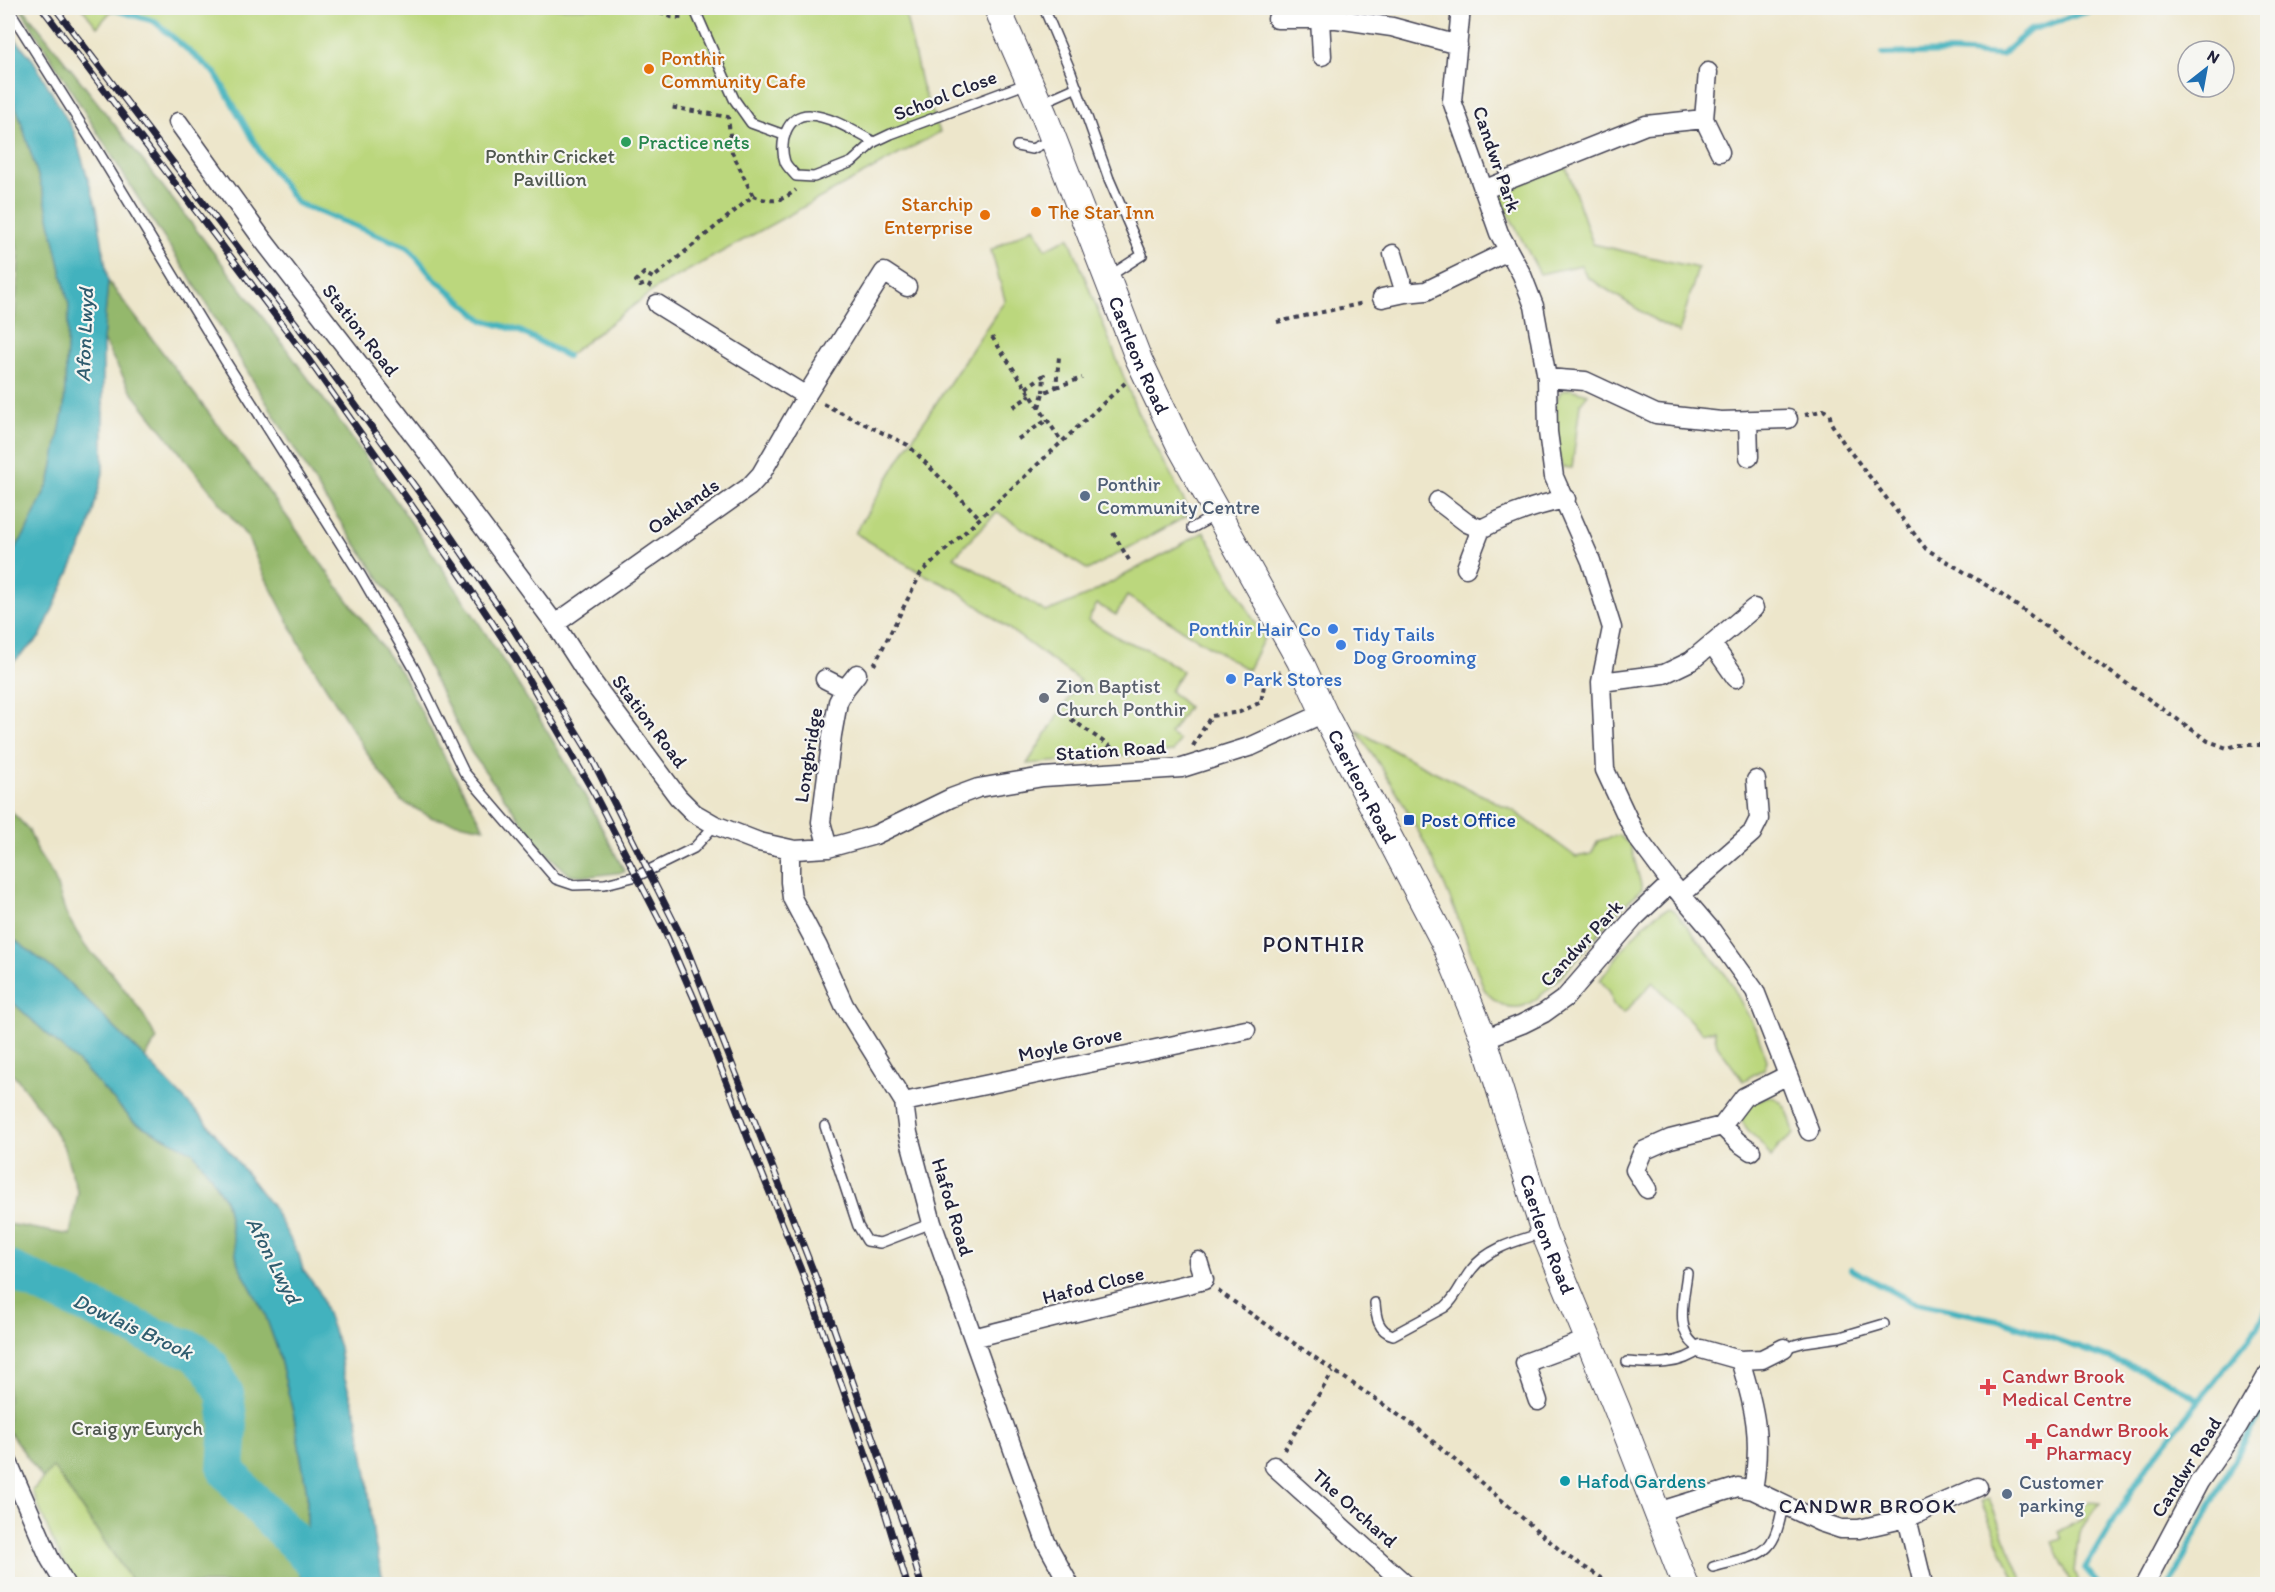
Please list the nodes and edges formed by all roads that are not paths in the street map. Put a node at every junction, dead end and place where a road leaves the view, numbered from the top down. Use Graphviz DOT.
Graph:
graph roads {
  1 [pos="8,8"];
  2 [pos="694,8"];
  3 [pos="998,8"];
  4 [pos="1044,8"];
  5 [pos="1461,8"];
  6 [pos="1277,19"];
  7 [pos="1320,19"];
  8 [pos="1458,45"];
  9 [pos="1322,56"];
  10 [pos="1708,72"];
  11 [pos="1077,87"];
  12 [pos="1034,93"];
  13 [pos="1704,119"];
  14 [pos="178,122"];
  15 [pos="784,135"];
  16 [pos="1053,138"];
  17 [pos="874,142"];
  18 [pos="1017,146"];
  19 [pos="1720,152"];
  20 [pos="1484,190"];
  21 [pos="1508,251"];
  22 [pos="1393,254"];
  23 [pos="1106,278"];
  24 [pos="907,287"];
  25 [pos="1405,293"];
  26 [pos="1382,298"];
  27 [pos="657,304"];
  28 [pos="1547,378"];
  29 [pos="806,396"];
  30 [pos="1788,419"];
  31 [pos="1748,420"];
  32 [pos="1749,457"];
  33 [pos="1566,499"];
  34 [pos="1438,501"];
  35 [pos="1218,514"];
  36 [pos="1192,528"];
  37 [pos="1481,529"];
  38 [pos="1466,568"];
  39 [pos="1754,608"];
  40 [pos="555,624"];
  41 [pos="1712,644"];
  42 [pos="857,674"];
  43 [pos="1736,678"];
  44 [pos="825,679"];
  45 [pos="1601,682"];
  46 [pos="845,689"];
  47 [pos="1324,713"];
  48 [pos="1756,780"];
  49 [pos="715,825"];
  50 [pos="828,848"];
  51 [pos="790,849"];
  52 [pos="1676,889"];
  53 [pos="1246,1030"];
  54 [pos="1484,1039"];
  55 [pos="1788,1075"];
  56 [pos="904,1102"];
  57 [pos="825,1126"];
  58 [pos="1722,1126"];
  59 [pos="1809,1131"];
  60 [pos="1751,1150"];
  61 [pos="1647,1189"];
  62 [pos="932,1223"];
  63 [pos="1544,1232"];
  64 [pos="1198,1262"];
  65 [pos="1687,1273"];
  66 [pos="1375,1303"];
  67 [pos="1884,1324"];
  68 [pos="973,1338"];
  69 [pos="1587,1340"];
  70 [pos="1784,1348"];
  71 [pos="1701,1349"];
  72 [pos="1740,1360"];
  73 [pos="1627,1362"];
  74 [pos="2268,1374"];
  75 [pos="1538,1401"];
  76 [pos="8,1462"];
  77 [pos="1274,1466"];
  78 [pos="1978,1487"];
  79 [pos="1753,1490"];
  80 [pos="1783,1504"];
  81 [pos="1656,1512"];
  82 [pos="1906,1518"];
  83 [pos="1713,1567"];
  84 [pos="65,1584"];
  85 [pos="1069,1584"];
  86 [pos="1405,1584"];
  87 [pos="1685,1584"];
  88 [pos="1923,1584"];
  89 [pos="2145,1584"];
  1 -- 49 [label="lane"];
  2 -- 15 [label="lane"];
  3 -- 12 [label="main road, Caerleon Road"];
  4 -- 11 [label="lane"];
  5 -- 8 [label="street, Candwr Park"];
  6 -- 7 [label="street"];
  7 -- 8 [label="street"];
  7 -- 9 [label="street"];
  8 -- 20 [label="street, Candwr Park"];
  10 -- 13 [label="street"];
  11 -- 12 [label="lane, School Close"];
  11 -- 23 [label="lane"];
  12 -- 16 [label="main road, Caerleon Road"];
  12 -- 17 [label="lane, School Close"];
  13 -- 19 [label="street"];
  13 -- 20 [label="street"];
  14 -- 40 [label="street, Station Road"];
  15 -- 17 [label="lane"];
  15 -- 17 [label="lane, School Close"];
  16 -- 18 [label="lane"];
  16 -- 23 [label="main road, Caerleon Road"];
  20 -- 21 [label="street, Candwr Park"];
  21 -- 25 [label="street"];
  21 -- 28 [label="street, Candwr Park"];
  22 -- 25 [label="street"];
  23 -- 35 [label="main road, Caerleon Road"];
  24 -- 29 [label="street, Oaklands"];
  25 -- 26 [label="street"];
  27 -- 29 [label="street"];
  28 -- 31 [label="street"];
  28 -- 33 [label="street, Candwr Park"];
  29 -- 40 [label="street, Oaklands"];
  30 -- 31 [label="street"];
  31 -- 32 [label="street"];
  33 -- 37 [label="street"];
  33 -- 45 [label="street, Candwr Park"];
  34 -- 37 [label="street"];
  35 -- 36 [label="lane"];
  35 -- 47 [label="main road, Caerleon Road"];
  37 -- 38 [label="street"];
  39 -- 41 [label="street"];
  40 -- 49 [label="street, Station Road"];
  41 -- 43 [label="street"];
  41 -- 45 [label="street"];
  42 -- 46 [label="street, Longbridge"];
  44 -- 46 [label="street"];
  45 -- 52 [label="street, Candwr Park"];
  46 -- 50 [label="street, Longbridge"];
  47 -- 50 [label="street, Station Road"];
  47 -- 54 [label="main road, Caerleon Road"];
  48 -- 52 [label="street"];
  49 -- 51 [label="street, Station Road"];
  50 -- 51 [label="street, Station Road"];
  51 -- 56 [label="street, Hafod Road"];
  52 -- 54 [label="street, Candwr Park"];
  52 -- 55 [label="street, Candwr Park"];
  53 -- 56 [label="street, Moyle Grove"];
  54 -- 63 [label="main road, Caerleon Road"];
  55 -- 58 [label="street"];
  55 -- 59 [label="street, Candwr Park"];
  56 -- 62 [label="street, Hafod Road"];
  57 -- 62 [label="lane"];
  58 -- 60 [label="street"];
  58 -- 61 [label="street"];
  62 -- 68 [label="street, Hafod Road"];
  63 -- 66 [label="lane"];
  63 -- 69 [label="main road, Caerleon Road"];
  64 -- 68 [label="street, Hafod Close"];
  65 -- 71 [label="lane"];
  67 -- 70 [label="lane"];
  68 -- 85 [label="street, Hafod Road"];
  69 -- 75 [label="street"];
  69 -- 81 [label="main road, Caerleon Road"];
  70 -- 72 [label="street"];
  71 -- 72 [label="street"];
  71 -- 73 [label="lane"];
  72 -- 79 [label="street"];
  74 -- 89 [label="street, Candwr Road"];
  76 -- 84 [label="street"];
  77 -- 86 [label="street, The Orchard"];
  78 -- 82 [label="street"];
  79 -- 80 [label="street"];
  79 -- 81 [label="street"];
  80 -- 82 [label="street"];
  80 -- 83 [label="lane"];
  81 -- 87 [label="main road, Caerleon Road"];
  82 -- 88 [label="street"];
}
